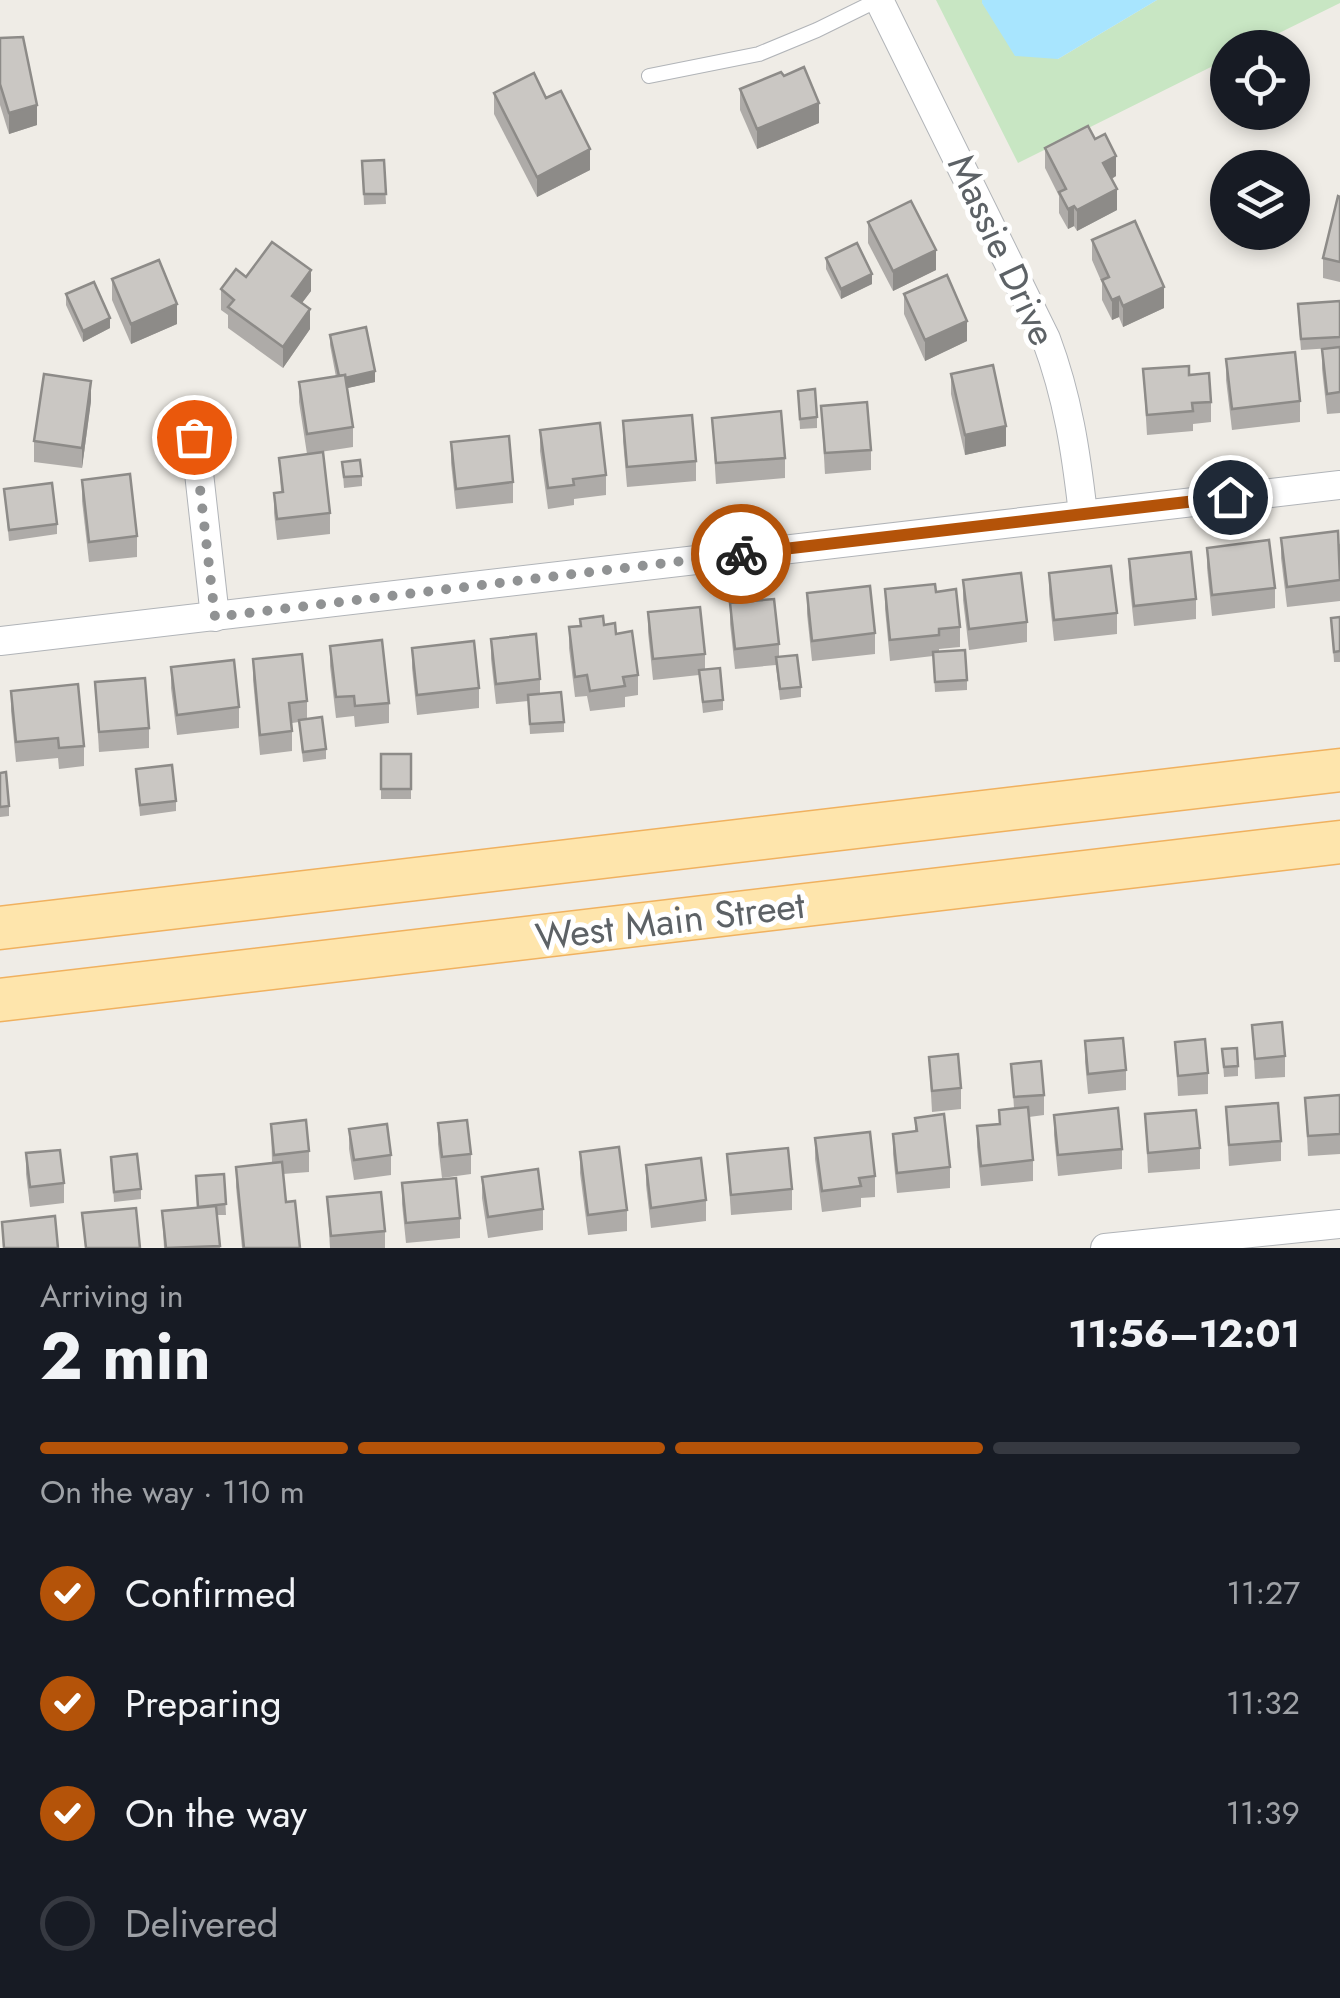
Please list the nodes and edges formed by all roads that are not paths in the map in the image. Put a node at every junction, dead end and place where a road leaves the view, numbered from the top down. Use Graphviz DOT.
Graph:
graph roads {
  1 [pos="878,0"];
  2 [pos="650,76"];
  3 [pos="194,437"];
  4 [pos="1340,485"];
  5 [pos="1082,514"];
  6 [pos="215,617"];
  7 [pos="0,641"];
  8 [pos="1340,770"];
  9 [pos="1340,842"];
  10 [pos="0,928"];
  11 [pos="0,1000"];
  12 [pos="1340,1224"];
  13 [pos="1106,1248"];
  1 -- 2 [label="lane"];
  1 -- 5 [label="street, Massie Drive"];
  3 -- 6 [label="street"];
  4 -- 5 [label="street"];
  5 -- 6 [label="street"];
  6 -- 7 [label="street"];
  8 -- 10 [label="main road, West Main Street"];
  9 -- 11 [label="main road, West Main Street"];
  12 -- 13 [label="street"];
}
